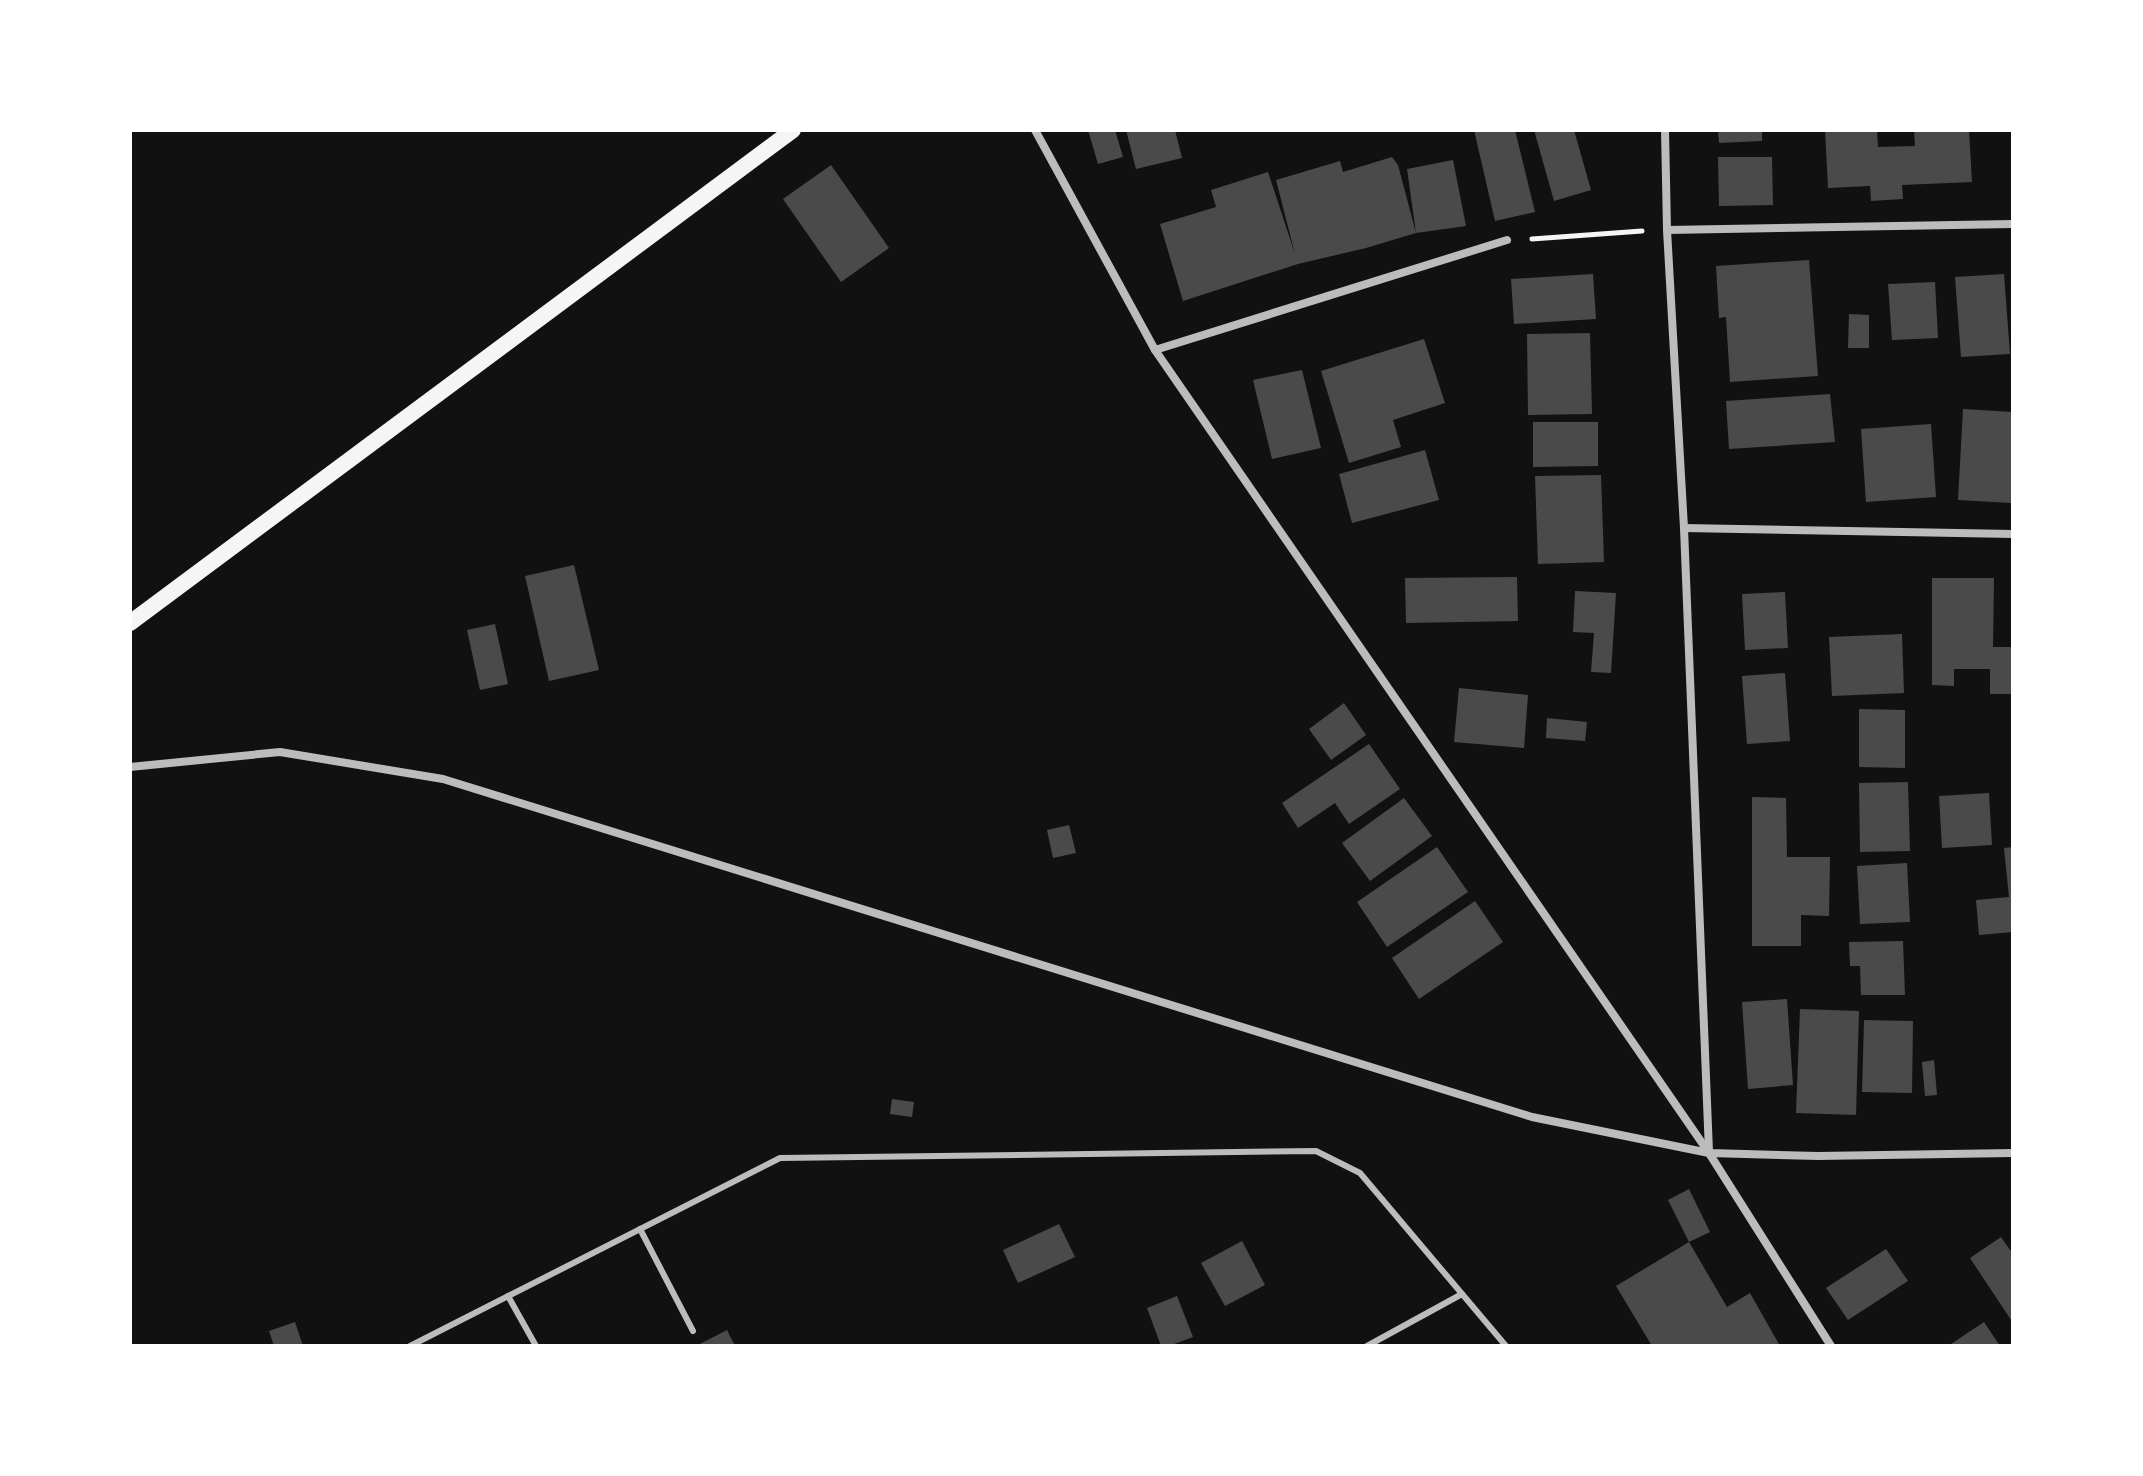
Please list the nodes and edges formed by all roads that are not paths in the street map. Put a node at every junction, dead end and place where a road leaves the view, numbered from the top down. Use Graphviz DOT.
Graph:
graph roads {
  1 [pos="793,130"];
  2 [pos="1035,130"];
  3 [pos="1665,130"];
  4 [pos="2013,224"];
  5 [pos="1667,230"];
  6 [pos="1507,240"];
  7 [pos="1155,350"];
  8 [pos="1684,528"];
  9 [pos="2013,534"];
  10 [pos="130,623"];
  11 [pos="130,767"];
  12 [pos="1709,1153"];
  13 [pos="2013,1153"];
  14 [pos="640,1229"];
  15 [pos="1462,1294"];
  16 [pos="508,1296"];
  17 [pos="693,1331"];
  18 [pos="410,1346"];
  19 [pos="536,1346"];
  20 [pos="1367,1346"];
  21 [pos="1506,1346"];
  22 [pos="1831,1346"];
  1 -- 10 [label="main road"];
  2 -- 7 [label="street"];
  3 -- 5 [label="street"];
  4 -- 5 [label="street"];
  5 -- 8 [label="street"];
  6 -- 7 [label="street"];
  7 -- 12 [label="street"];
  8 -- 9 [label="street"];
  8 -- 12 [label="street"];
  11 -- 12 [label="street"];
  12 -- 13 [label="street"];
  12 -- 22 [label="street"];
  14 -- 15 [label="lane"];
  14 -- 16 [label="lane"];
  14 -- 17 [label="lane"];
  15 -- 20 [label="lane"];
  15 -- 21 [label="lane"];
  16 -- 18 [label="lane"];
  16 -- 19 [label="lane"];
}
